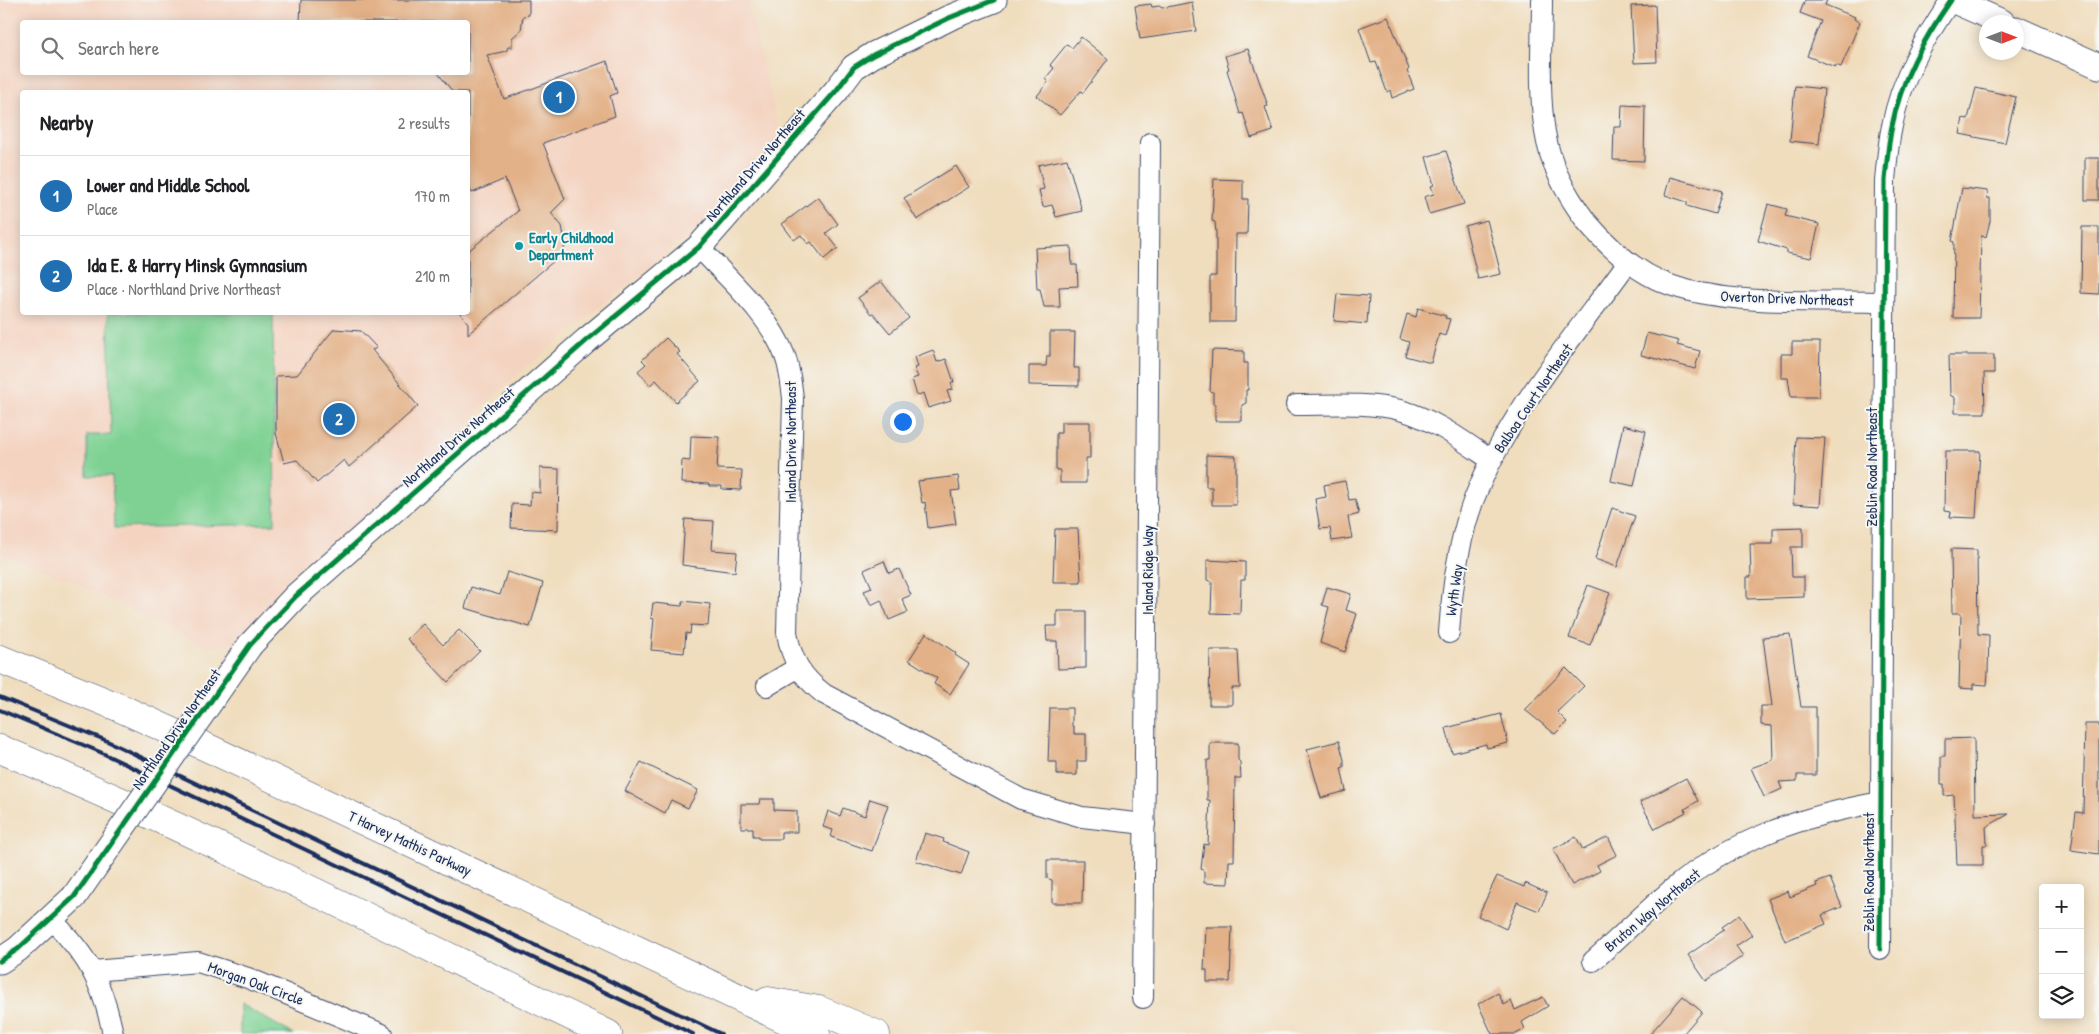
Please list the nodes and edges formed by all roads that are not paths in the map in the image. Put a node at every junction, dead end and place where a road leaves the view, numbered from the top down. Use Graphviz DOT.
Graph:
graph roads {
  1 [pos="994,0"];
  2 [pos="1542,0"];
  3 [pos="1959,1"];
  4 [pos="1988,15"];
  5 [pos="2024,33"];
  6 [pos="2099,66"];
  7 [pos="1150,142"];
  8 [pos="699,247"];
  9 [pos="1628,262"];
  10 [pos="1884,302"];
  11 [pos="1296,405"];
  12 [pos="1491,460"];
  13 [pos="1460,547"];
  14 [pos="1449,633"];
  15 [pos="0,659"];
  16 [pos="798,668"];
  17 [pos="767,686"];
  18 [pos="0,749"];
  19 [pos="1881,802"];
  20 [pos="1145,824"];
  21 [pos="266,870"];
  22 [pos="50,918"];
  23 [pos="1880,949"];
  24 [pos="0,961"];
  25 [pos="1593,961"];
  26 [pos="93,970"];
  27 [pos="737,995"];
  28 [pos="1144,998"];
  29 [pos="113,1034"];
  30 [pos="382,1034"];
  31 [pos="566,1034"];
  32 [pos="608,1034"];
  33 [pos="816,1034"];
  34 [pos="876,1034"];
  1 -- 8 [label="street, Northland Drive Northeast"];
  2 -- 9 [label="street, Overton Drive Northeast"];
  3 -- 4 [label="street"];
  3 -- 10 [label="street, Zeblin Road Northeast"];
  5 -- 6 [label="street"];
  7 -- 20 [label="street, Inland Ridge Way"];
  8 -- 16 [label="street, Inland Drive Northeast"];
  8 -- 22 [label="street, Northland Drive Northeast, bridge"];
  9 -- 10 [label="street, Overton Drive Northeast"];
  9 -- 12 [label="street, Balboa Court Northeast"];
  10 -- 19 [label="street, Zeblin Road Northeast"];
  11 -- 12 [label="street"];
  12 -- 13 [label="street, Balboa Court Northeast"];
  13 -- 14 [label="street, Wyth Way"];
  15 -- 27 [label="highway, T Harvey Mathis Parkway"];
  16 -- 17 [label="street"];
  16 -- 20 [label="street, Inland Drive Northeast"];
  18 -- 21 [label="highway"];
  19 -- 23 [label="street, Zeblin Road Northeast"];
  19 -- 25 [label="street, Bruton Way Northeast"];
  20 -- 28 [label="street, Inland Ridge Way"];
  21 -- 31 [label="highway"];
  21 -- 32 [label="highway"];
  22 -- 24 [label="street, Northland Drive Northeast"];
  22 -- 26 [label="street"];
  26 -- 29 [label="street"];
  26 -- 30 [label="street, Morgan Oak Circle"];
  27 -- 33 [label="highway, T Harvey Mathis Parkway"];
  27 -- 34 [label="highway"];
}
